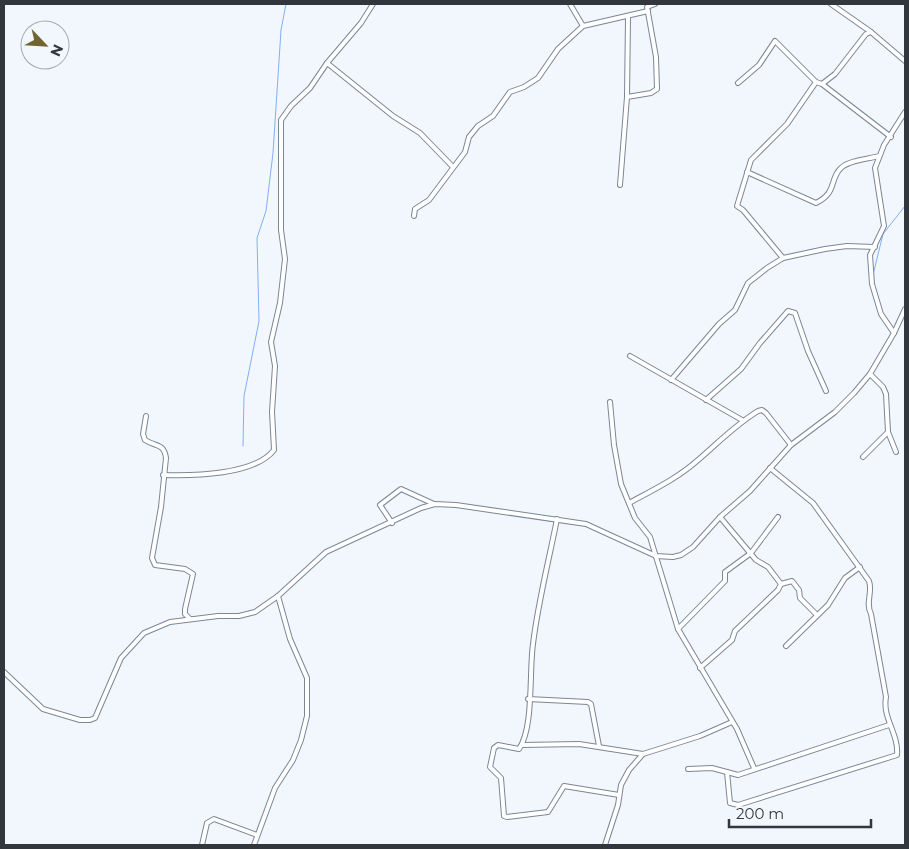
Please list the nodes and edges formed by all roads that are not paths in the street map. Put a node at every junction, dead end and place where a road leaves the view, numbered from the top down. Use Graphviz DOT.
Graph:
graph roads {
  1 [pos="373,4"];
  2 [pos="570,4"];
  3 [pos="655,4"];
  4 [pos="831,4"];
  5 [pos="648,11"];
  6 [pos="628,16"];
  7 [pos="583,26"];
  8 [pos="871,32"];
  9 [pos="905,61"];
  10 [pos="327,63"];
  11 [pos="816,82"];
  12 [pos="738,83"];
  13 [pos="822,84"];
  14 [pos="627,97"];
  15 [pos="905,112"];
  16 [pos="890,137"];
  17 [pos="880,156"];
  18 [pos="454,167"];
  19 [pos="746,172"];
  20 [pos="620,185"];
  21 [pos="414,216"];
  22 [pos="875,247"];
  23 [pos="784,258"];
  24 [pos="905,309"];
  25 [pos="894,334"];
  26 [pos="630,356"];
  27 [pos="870,374"];
  28 [pos="671,380"];
  29 [pos="826,392"];
  30 [pos="706,400"];
  31 [pos="610,402"];
  32 [pos="146,416"];
  33 [pos="742,420"];
  34 [pos="888,432"];
  35 [pos="791,445"];
  36 [pos="896,452"];
  37 [pos="863,457"];
  38 [pos="770,468"];
  39 [pos="163,475"];
  40 [pos="629,503"];
  41 [pos="435,504"];
  42 [pos="720,517"];
  43 [pos="778,517"];
  44 [pos="557,519"];
  45 [pos="392,523"];
  46 [pos="750,553"];
  47 [pos="656,556"];
  48 [pos="860,567"];
  49 [pos="781,584"];
  50 [pos="278,596"];
  51 [pos="817,615"];
  52 [pos="190,619"];
  53 [pos="678,629"];
  54 [pos="786,646"];
  55 [pos="700,668"];
  56 [pos="4,672"];
  57 [pos="528,699"];
  58 [pos="732,722"];
  59 [pos="889,726"];
  60 [pos="522,745"];
  61 [pos="599,746"];
  62 [pos="643,754"];
  63 [pos="754,768"];
  64 [pos="688,770"];
  65 [pos="727,772"];
  66 [pos="619,795"];
  67 [pos="257,835"];
  68 [pos="202,845"];
  69 [pos="254,845"];
  70 [pos="605,845"];
  1 -- 10 [label="street"];
  2 -- 7 [label="street"];
  3 -- 5 [label="street"];
  4 -- 8 [label="street"];
  5 -- 6 [label="street"];
  5 -- 14 [label="street"];
  6 -- 7 [label="street"];
  6 -- 14 [label="street"];
  7 -- 18 [label="street"];
  8 -- 9 [label="street"];
  8 -- 13 [label="street"];
  10 -- 18 [label="street"];
  10 -- 39 [label="street"];
  11 -- 12 [label="street"];
  11 -- 13 [label="street"];
  11 -- 19 [label="street"];
  13 -- 16 [label="street"];
  14 -- 20 [label="street"];
  15 -- 16 [label="street"];
  16 -- 17 [label="street"];
  17 -- 19 [label="street"];
  17 -- 22 [label="street"];
  18 -- 21 [label="street"];
  19 -- 23 [label="street"];
  22 -- 23 [label="street"];
  22 -- 25 [label="street"];
  23 -- 28 [label="street"];
  24 -- 25 [label="street"];
  25 -- 27 [label="street"];
  26 -- 28 [label="street"];
  27 -- 34 [label="street"];
  27 -- 35 [label="street"];
  28 -- 30 [label="street"];
  29 -- 30 [label="street"];
  30 -- 33 [label="street"];
  31 -- 40 [label="street"];
  32 -- 39 [label="street"];
  33 -- 35 [label="street"];
  33 -- 40 [label="street"];
  34 -- 36 [label="street"];
  34 -- 37 [label="street"];
  35 -- 38 [label="street"];
  38 -- 42 [label="street"];
  38 -- 48 [label="street"];
  39 -- 52 [label="street"];
  40 -- 47 [label="street"];
  41 -- 44 [label="street"];
  41 -- 45 [label="street"];
  41 -- 45 [label="street"];
  42 -- 46 [label="street"];
  42 -- 47 [label="street"];
  43 -- 46 [label="street"];
  44 -- 47 [label="street"];
  44 -- 57 [label="street"];
  45 -- 50 [label="street"];
  46 -- 49 [label="street"];
  46 -- 53 [label="street"];
  47 -- 53 [label="street"];
  48 -- 51 [label="street"];
  48 -- 59 [label="street"];
  49 -- 51 [label="street"];
  49 -- 55 [label="street"];
  50 -- 52 [label="street"];
  50 -- 67 [label="street"];
  51 -- 54 [label="street"];
  52 -- 56 [label="street"];
  53 -- 55 [label="street"];
  55 -- 58 [label="street"];
  57 -- 60 [label="street"];
  57 -- 61 [label="street"];
  58 -- 62 [label="street"];
  58 -- 63 [label="street"];
  59 -- 63 [label="street"];
  59 -- 65 [label="street"];
  60 -- 61 [label="street"];
  60 -- 66 [label="street"];
  61 -- 62 [label="street"];
  62 -- 66 [label="street"];
  63 -- 65 [label="street"];
  64 -- 65 [label="street"];
  66 -- 70 [label="street"];
  67 -- 68 [label="street"];
  67 -- 69 [label="street"];
}
